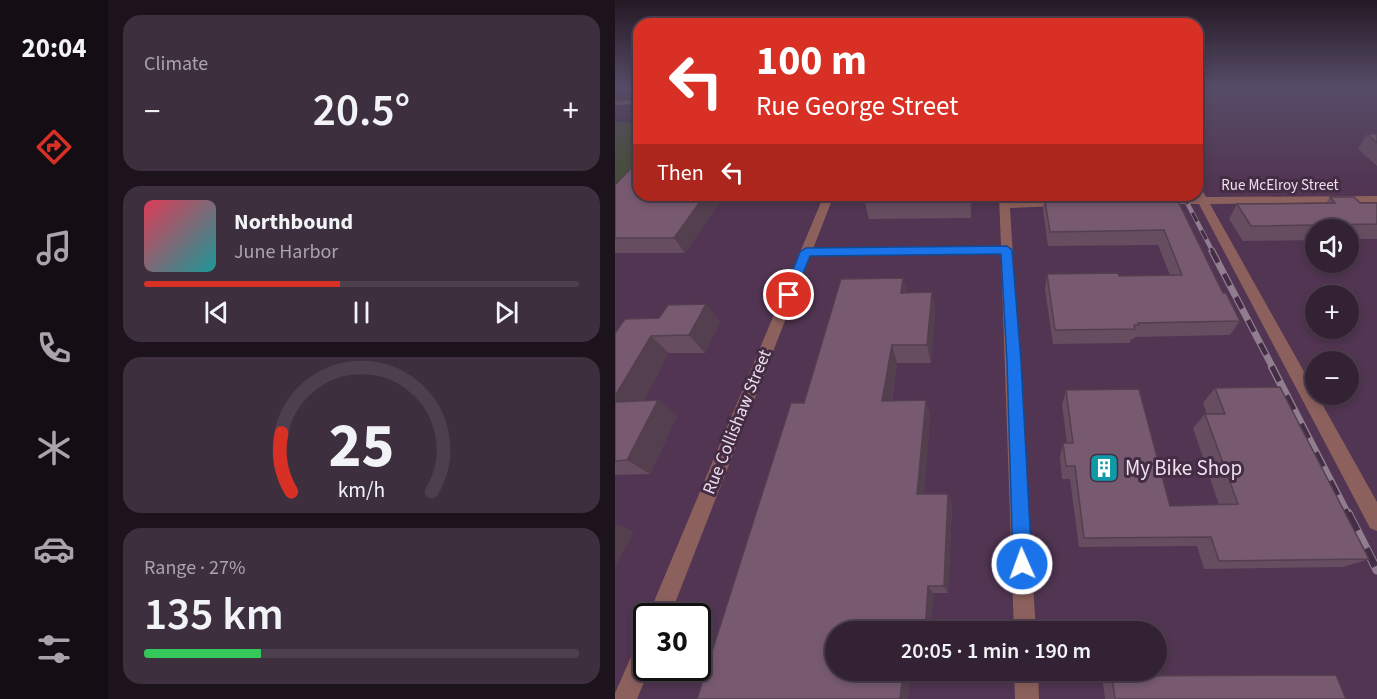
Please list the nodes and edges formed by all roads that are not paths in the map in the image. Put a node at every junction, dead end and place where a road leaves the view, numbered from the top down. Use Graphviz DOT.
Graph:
graph roads {
  1 [pos="1203,195"];
  2 [pos="1377,199"];
  3 [pos="827,201"];
  4 [pos="1004,201"];
  5 [pos="1027,201"];
  6 [pos="1149,201"];
  7 [pos="1203,201"];
  8 [pos="1140,202"];
  9 [pos="1072,203"];
  10 [pos="1007,250"];
  11 [pos="806,252"];
  12 [pos="1377,521"];
  13 [pos="664,603"];
  14 [pos="1025,621"];
  15 [pos="633,680"];
  16 [pos="1026,681"];
  17 [pos="625,699"];
  18 [pos="1027,699"];
  1 -- 2 [label="street, Rue McElroy Street"];
  3 -- 11 [label="street, Rue Collishaw Street"];
  4 -- 10 [label="street"];
  5 -- 9 [label="street"];
  6 -- 8 [label="street, Rue McElroy Street"];
  7 -- 12 [label="street"];
  10 -- 11 [label="street"];
  10 -- 14 [label="street"];
  11 -- 13 [label="street, Rue Collishaw Street"];
  15 -- 17 [label="street"];
  16 -- 18 [label="street"];
}
